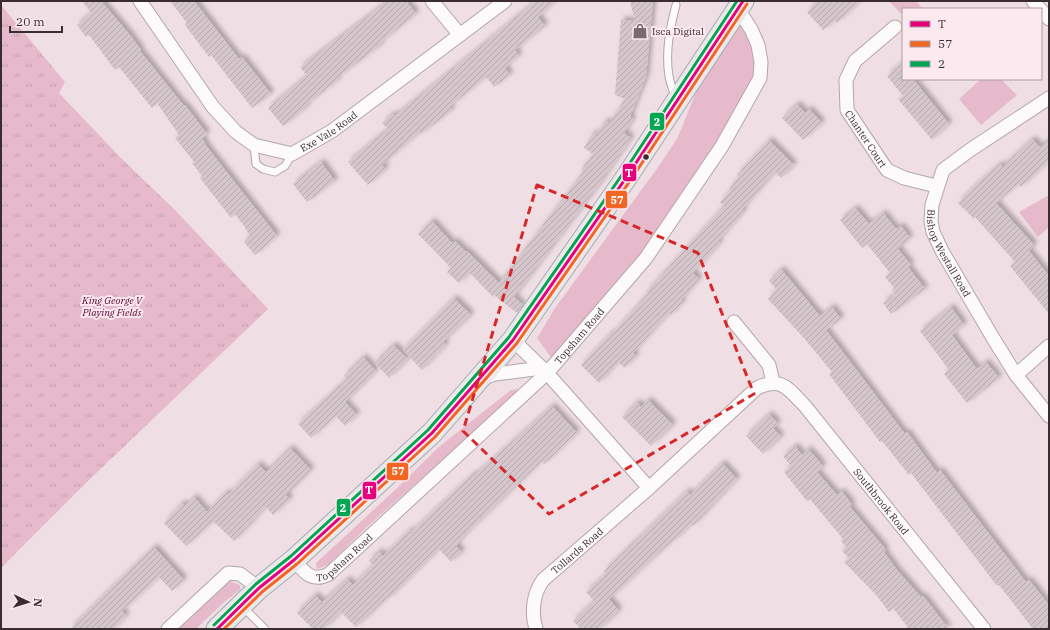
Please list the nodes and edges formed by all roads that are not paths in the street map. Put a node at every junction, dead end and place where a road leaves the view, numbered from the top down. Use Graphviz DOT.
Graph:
graph roads {
  1 [pos="140,1"];
  2 [pos="432,1"];
  3 [pos="505,1"];
  4 [pos="676,5"];
  5 [pos="741,5"];
  6 [pos="895,27"];
  7 [pos="460,35"];
  8 [pos="1049,98"];
  9 [pos="675,102"];
  10 [pos="254,145"];
  11 [pos="292,154"];
  12 [pos="936,186"];
  13 [pos="734,322"];
  14 [pos="512,340"];
  15 [pos="1049,346"];
  16 [pos="545,370"];
  17 [pos="1016,375"];
  18 [pos="478,380"];
  19 [pos="773,382"];
  20 [pos="1049,416"];
  21 [pos="649,488"];
  22 [pos="294,560"];
  23 [pos="259,588"];
  24 [pos="242,605"];
  25 [pos="168,629"];
  26 [pos="217,629"];
  27 [pos="265,629"];
  28 [pos="536,629"];
  29 [pos="984,629"];
  1 -- 10 [label="street, Exe Vale Road"];
  2 -- 7 [label="street"];
  3 -- 7 [label="street, Exe Vale Road"];
  4 -- 9 [label="lane"];
  5 -- 9 [label="main road, Topsham Road"];
  5 -- 16 [label="street, Topsham Road"];
  6 -- 12 [label="street, Chanter Court"];
  7 -- 11 [label="street, Exe Vale Road"];
  8 -- 12 [label="street, Bishop Westall Road"];
  9 -- 14 [label="main road, Topsham Road"];
  10 -- 11 [label="street, Exe Vale Road"];
  10 -- 11 [label="lane"];
  12 -- 17 [label="street, Bishop Westall Road"];
  13 -- 19 [label="street"];
  14 -- 16 [label="street"];
  14 -- 18 [label="main road, Topsham Road"];
  15 -- 17 [label="street"];
  16 -- 18 [label="street"];
  16 -- 21 [label="street"];
  16 -- 22 [label="street, Topsham Road"];
  17 -- 20 [label="street, Bishop Westall Road"];
  18 -- 22 [label="main road, Topsham Road"];
  19 -- 21 [label="street"];
  19 -- 29 [label="street, Southbrook Road"];
  21 -- 28 [label="street, Tollards Road"];
  22 -- 23 [label="main road, Topsham Road"];
  23 -- 24 [label="main road, Topsham Road"];
  23 -- 25 [label="street"];
  24 -- 26 [label="main road, Topsham Road"];
  24 -- 27 [label="lane"];
}
